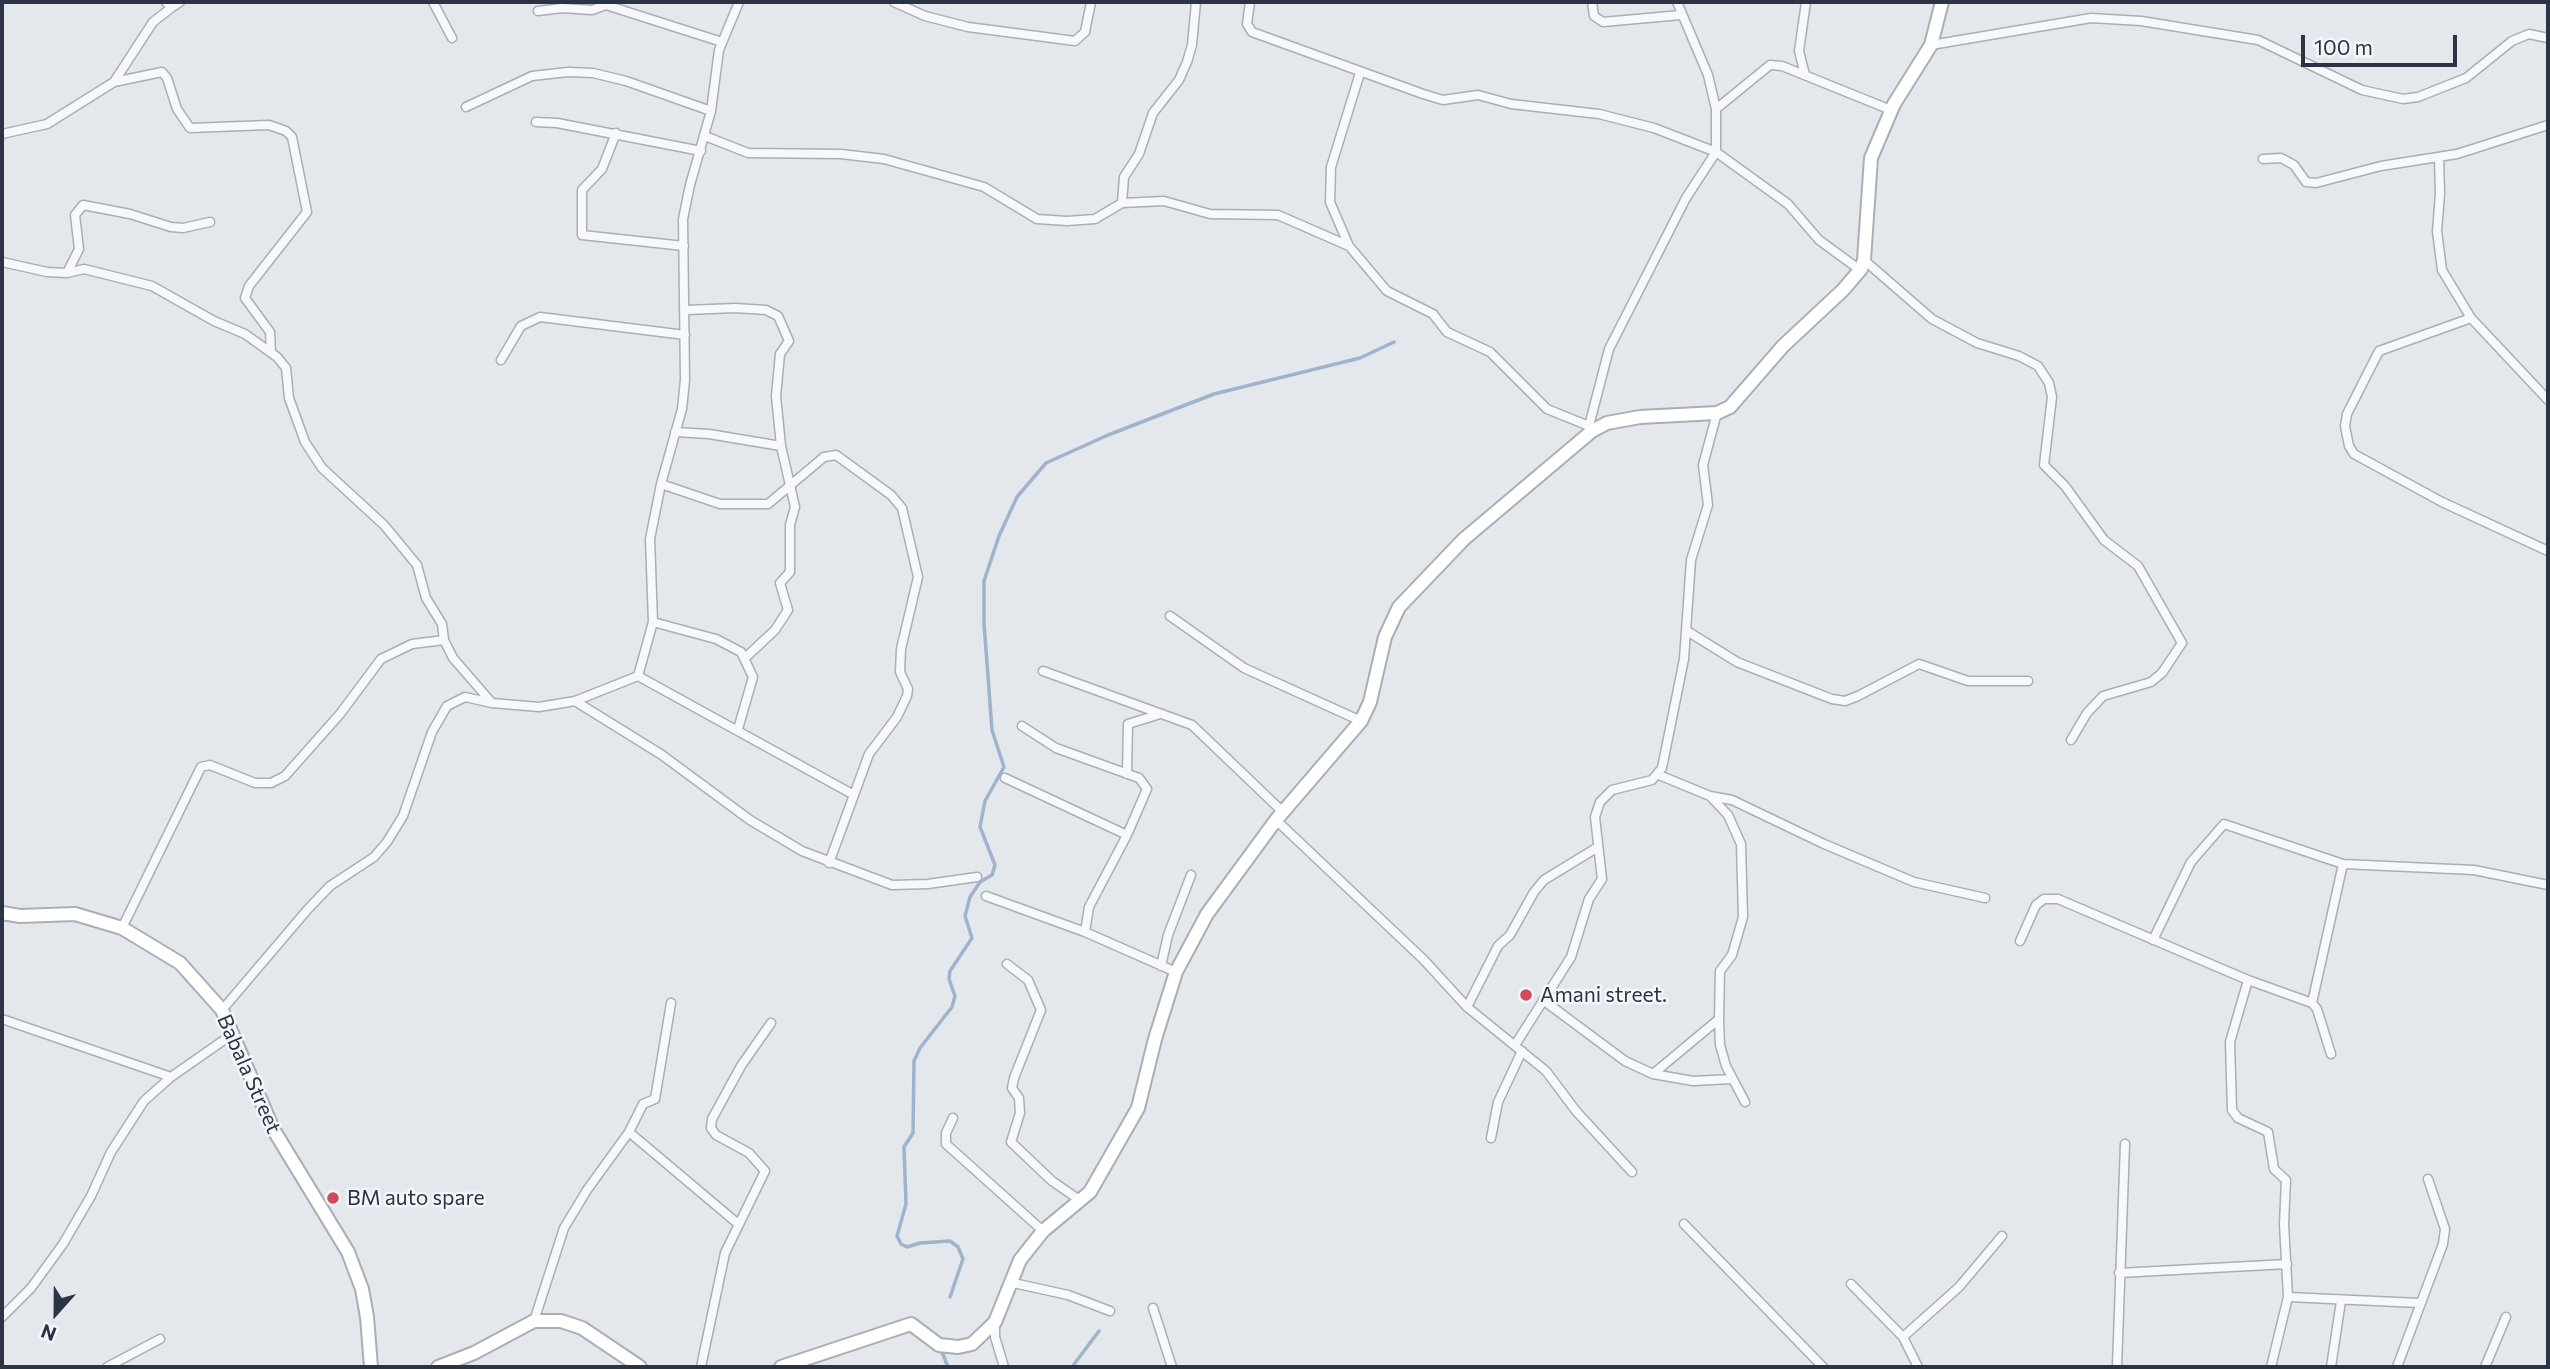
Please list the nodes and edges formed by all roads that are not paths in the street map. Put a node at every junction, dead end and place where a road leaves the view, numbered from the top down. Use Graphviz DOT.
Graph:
graph roads {
  1 [pos="180,2"];
  2 [pos="433,2"];
  3 [pos="739,2"];
  4 [pos="894,2"];
  5 [pos="1091,2"];
  6 [pos="1196,2"];
  7 [pos="1250,2"];
  8 [pos="1592,2"];
  9 [pos="1677,2"];
  10 [pos="1806,2"];
  11 [pos="1942,2"];
  12 [pos="169,5"];
  13 [pos="538,11"];
  14 [pos="1681,15"];
  15 [pos="452,38"];
  16 [pos="2548,38"];
  17 [pos="722,42"];
  18 [pos="1931,45"];
  19 [pos="1360,73"];
  20 [pos="1805,75"];
  21 [pos="114,82"];
  22 [pos="466,107"];
  23 [pos="1716,109"];
  24 [pos="1891,110"];
  25 [pos="711,111"];
  26 [pos="536,122"];
  27 [pos="2548,125"];
  28 [pos="616,133"];
  29 [pos="2,134"];
  30 [pos="705,136"];
  31 [pos="701,151"];
  32 [pos="1716,152"];
  33 [pos="2439,158"];
  34 [pos="2263,159"];
  35 [pos="1122,204"];
  36 [pos="210,222"];
  37 [pos="684,246"];
  38 [pos="1349,246"];
  39 [pos="2,262"];
  40 [pos="1862,265"];
  41 [pos="67,273"];
  42 [pos="687,310"];
  43 [pos="2472,318"];
  44 [pos="685,335"];
  45 [pos="271,352"];
  46 [pos="501,360"];
  47 [pos="2546,395"];
  48 [pos="1717,413"];
  49 [pos="1591,429"];
  50 [pos="675,432"];
  51 [pos="781,446"];
  52 [pos="790,483"];
  53 [pos="661,484"];
  54 [pos="2548,551"];
  55 [pos="1170,616"];
  56 [pos="653,622"];
  57 [pos="1687,631"];
  58 [pos="444,640"];
  59 [pos="745,658"];
  60 [pos="1043,671"];
  61 [pos="638,676"];
  62 [pos="2028,681"];
  63 [pos="575,701"];
  64 [pos="492,704"];
  65 [pos="1159,714"];
  66 [pos="1361,721"];
  67 [pos="1022,726"];
  68 [pos="738,729"];
  69 [pos="2071,740"];
  70 [pos="1127,774"];
  71 [pos="1659,775"];
  72 [pos="1005,778"];
  73 [pos="854,795"];
  74 [pos="1710,796"];
  75 [pos="1280,816"];
  76 [pos="1128,835"];
  77 [pos="1598,847"];
  78 [pos="829,863"];
  79 [pos="2343,864"];
  80 [pos="1191,875"];
  81 [pos="977,877"];
  82 [pos="2548,885"];
  83 [pos="986,896"];
  84 [pos="1985,898"];
  85 [pos="2,912"];
  86 [pos="122,928"];
  87 [pos="1085,932"];
  88 [pos="2153,940"];
  89 [pos="2020,941"];
  90 [pos="1007,964"];
  91 [pos="1161,966"];
  92 [pos="1176,972"];
  93 [pos="2248,980"];
  94 [pos="1543,1000"];
  95 [pos="671,1003"];
  96 [pos="2312,1003"];
  97 [pos="1467,1007"];
  98 [pos="222,1010"];
  99 [pos="2,1019"];
  100 [pos="1719,1019"];
  101 [pos="771,1023"];
  102 [pos="234,1033"];
  103 [pos="1519,1048"];
  104 [pos="2332,1054"];
  105 [pos="1653,1074"];
  106 [pos="171,1077"];
  107 [pos="1731,1079"];
  108 [pos="1745,1102"];
  109 [pos="953,1118"];
  110 [pos="629,1132"];
  111 [pos="1491,1138"];
  112 [pos="2125,1144"];
  113 [pos="1632,1172"];
  114 [pos="2428,1180"];
  115 [pos="1081,1201"];
  116 [pos="737,1223"];
  117 [pos="1684,1224"];
  118 [pos="1043,1231"];
  119 [pos="2002,1236"];
  120 [pos="2287,1264"];
  121 [pos="2119,1273"];
  122 [pos="1009,1282"];
  123 [pos="1851,1284"];
  124 [pos="2288,1297"];
  125 [pos="2341,1301"];
  126 [pos="2419,1303"];
  127 [pos="1153,1308"];
  128 [pos="1110,1311"];
  129 [pos="2,1317"];
  130 [pos="2506,1317"];
  131 [pos="534,1321"];
  132 [pos="995,1322"];
  133 [pos="1903,1337"];
  134 [pos="160,1339"];
  135 [pos="107,1367"];
  136 [pos="371,1367"];
  137 [pos="438,1367"];
  138 [pos="640,1367"];
  139 [pos="701,1367"];
  140 [pos="781,1367"];
  141 [pos="1004,1367"];
  142 [pos="1171,1367"];
  143 [pos="1823,1367"];
  144 [pos="1918,1367"];
  145 [pos="2117,1367"];
  146 [pos="2271,1367"];
  147 [pos="2332,1367"];
  148 [pos="2397,1367"];
  149 [pos="2485,1367"];
  1 -- 12 [label="street"];
  2 -- 15 [label="street"];
  3 -- 17 [label="street"];
  4 -- 5 [label="street"];
  6 -- 35 [label="street"];
  7 -- 19 [label="street"];
  8 -- 14 [label="street"];
  9 -- 14 [label="street"];
  10 -- 20 [label="street"];
  11 -- 18 [label="street"];
  12 -- 21 [label="street"];
  13 -- 17 [label="street"];
  14 -- 23 [label="street"];
  16 -- 18 [label="street"];
  17 -- 25 [label="street"];
  18 -- 24 [label="street"];
  19 -- 32 [label="street"];
  19 -- 38 [label="street"];
  20 -- 23 [label="street"];
  20 -- 24 [label="street"];
  21 -- 29 [label="street"];
  21 -- 45 [label="street"];
  22 -- 25 [label="street"];
  23 -- 32 [label="street"];
  24 -- 40 [label="street"];
  25 -- 30 [label="street"];
  26 -- 28 [label="street"];
  27 -- 33 [label="street"];
  28 -- 31 [label="street"];
  28 -- 37 [label="street"];
  30 -- 31 [label="street"];
  30 -- 35 [label="street"];
  31 -- 37 [label="street"];
  32 -- 40 [label="street"];
  32 -- 49 [label="street"];
  33 -- 34 [label="street"];
  33 -- 43 [label="street"];
  35 -- 38 [label="street"];
  36 -- 41 [label="street"];
  37 -- 42 [label="street"];
  38 -- 49 [label="street"];
  39 -- 41 [label="street"];
  40 -- 48 [label="street"];
  40 -- 69 [label="street"];
  41 -- 45 [label="street"];
  42 -- 44 [label="street"];
  42 -- 51 [label="street"];
  43 -- 47 [label="street"];
  43 -- 54 [label="street"];
  44 -- 46 [label="street"];
  44 -- 50 [label="street"];
  45 -- 58 [label="street"];
  48 -- 49 [label="street"];
  48 -- 57 [label="street"];
  49 -- 66 [label="street"];
  50 -- 51 [label="street"];
  50 -- 53 [label="street"];
  51 -- 52 [label="street"];
  52 -- 53 [label="street"];
  52 -- 59 [label="street"];
  52 -- 73 [label="street"];
  53 -- 56 [label="street"];
  55 -- 66 [label="street"];
  56 -- 59 [label="street"];
  56 -- 61 [label="street"];
  57 -- 62 [label="street"];
  57 -- 71 [label="street"];
  58 -- 64 [label="street"];
  58 -- 86 [label="street"];
  59 -- 68 [label="street"];
  60 -- 65 [label="street"];
  61 -- 63 [label="street"];
  61 -- 68 [label="street"];
  63 -- 64 [label="street"];
  63 -- 78 [label="street"];
  64 -- 98 [label="street"];
  65 -- 70 [label="street"];
  65 -- 75 [label="street"];
  66 -- 75 [label="street"];
  67 -- 70 [label="street"];
  68 -- 73 [label="street"];
  70 -- 76 [label="street"];
  71 -- 74 [label="street"];
  71 -- 77 [label="street"];
  72 -- 76 [label="street"];
  73 -- 78 [label="street"];
  74 -- 84 [label="street"];
  74 -- 100 [label="street"];
  75 -- 92 [label="street"];
  75 -- 97 [label="street"];
  76 -- 87 [label="street"];
  77 -- 94 [label="street"];
  77 -- 97 [label="street"];
  78 -- 81 [label="street"];
  79 -- 82 [label="street"];
  79 -- 88 [label="street"];
  79 -- 96 [label="street"];
  80 -- 91 [label="street"];
  83 -- 87 [label="street"];
  85 -- 86 [label="street, Babala Street"];
  86 -- 98 [label="street, Babala Street"];
  87 -- 91 [label="street"];
  88 -- 89 [label="street"];
  88 -- 93 [label="street"];
  90 -- 115 [label="street"];
  91 -- 92 [label="street"];
  92 -- 115 [label="street"];
  93 -- 96 [label="street"];
  93 -- 120 [label="street"];
  94 -- 103 [label="street"];
  94 -- 105 [label="street"];
  95 -- 110 [label="street"];
  96 -- 104 [label="street"];
  97 -- 103 [label="street"];
  98 -- 102 [label="street, Babala Street"];
  99 -- 106 [label="street"];
  100 -- 105 [label="street"];
  100 -- 107 [label="street"];
  101 -- 116 [label="street"];
  102 -- 106 [label="street"];
  102 -- 136 [label="street, Babala Street"];
  103 -- 111 [label="street"];
  103 -- 113 [label="street"];
  105 -- 107 [label="street"];
  106 -- 129 [label="street"];
  107 -- 108 [label="street"];
  109 -- 118 [label="street"];
  110 -- 116 [label="street"];
  110 -- 131 [label="street"];
  112 -- 121 [label="street"];
  114 -- 126 [label="street"];
  115 -- 118 [label="street"];
  116 -- 139 [label="street"];
  117 -- 143 [label="street"];
  118 -- 122 [label="street"];
  119 -- 133 [label="street"];
  120 -- 121 [label="street"];
  120 -- 124 [label="street"];
  121 -- 145 [label="street"];
  122 -- 128 [label="street"];
  122 -- 132 [label="street"];
  123 -- 133 [label="street"];
  124 -- 125 [label="street"];
  124 -- 146 [label="street"];
  125 -- 126 [label="street"];
  125 -- 147 [label="street"];
  126 -- 148 [label="street"];
  127 -- 142 [label="street"];
  130 -- 149 [label="street"];
  131 -- 137 [label="street"];
  131 -- 138 [label="street"];
  132 -- 140 [label="street"];
  132 -- 141 [label="street"];
  133 -- 144 [label="street"];
  134 -- 135 [label="street"];
}
